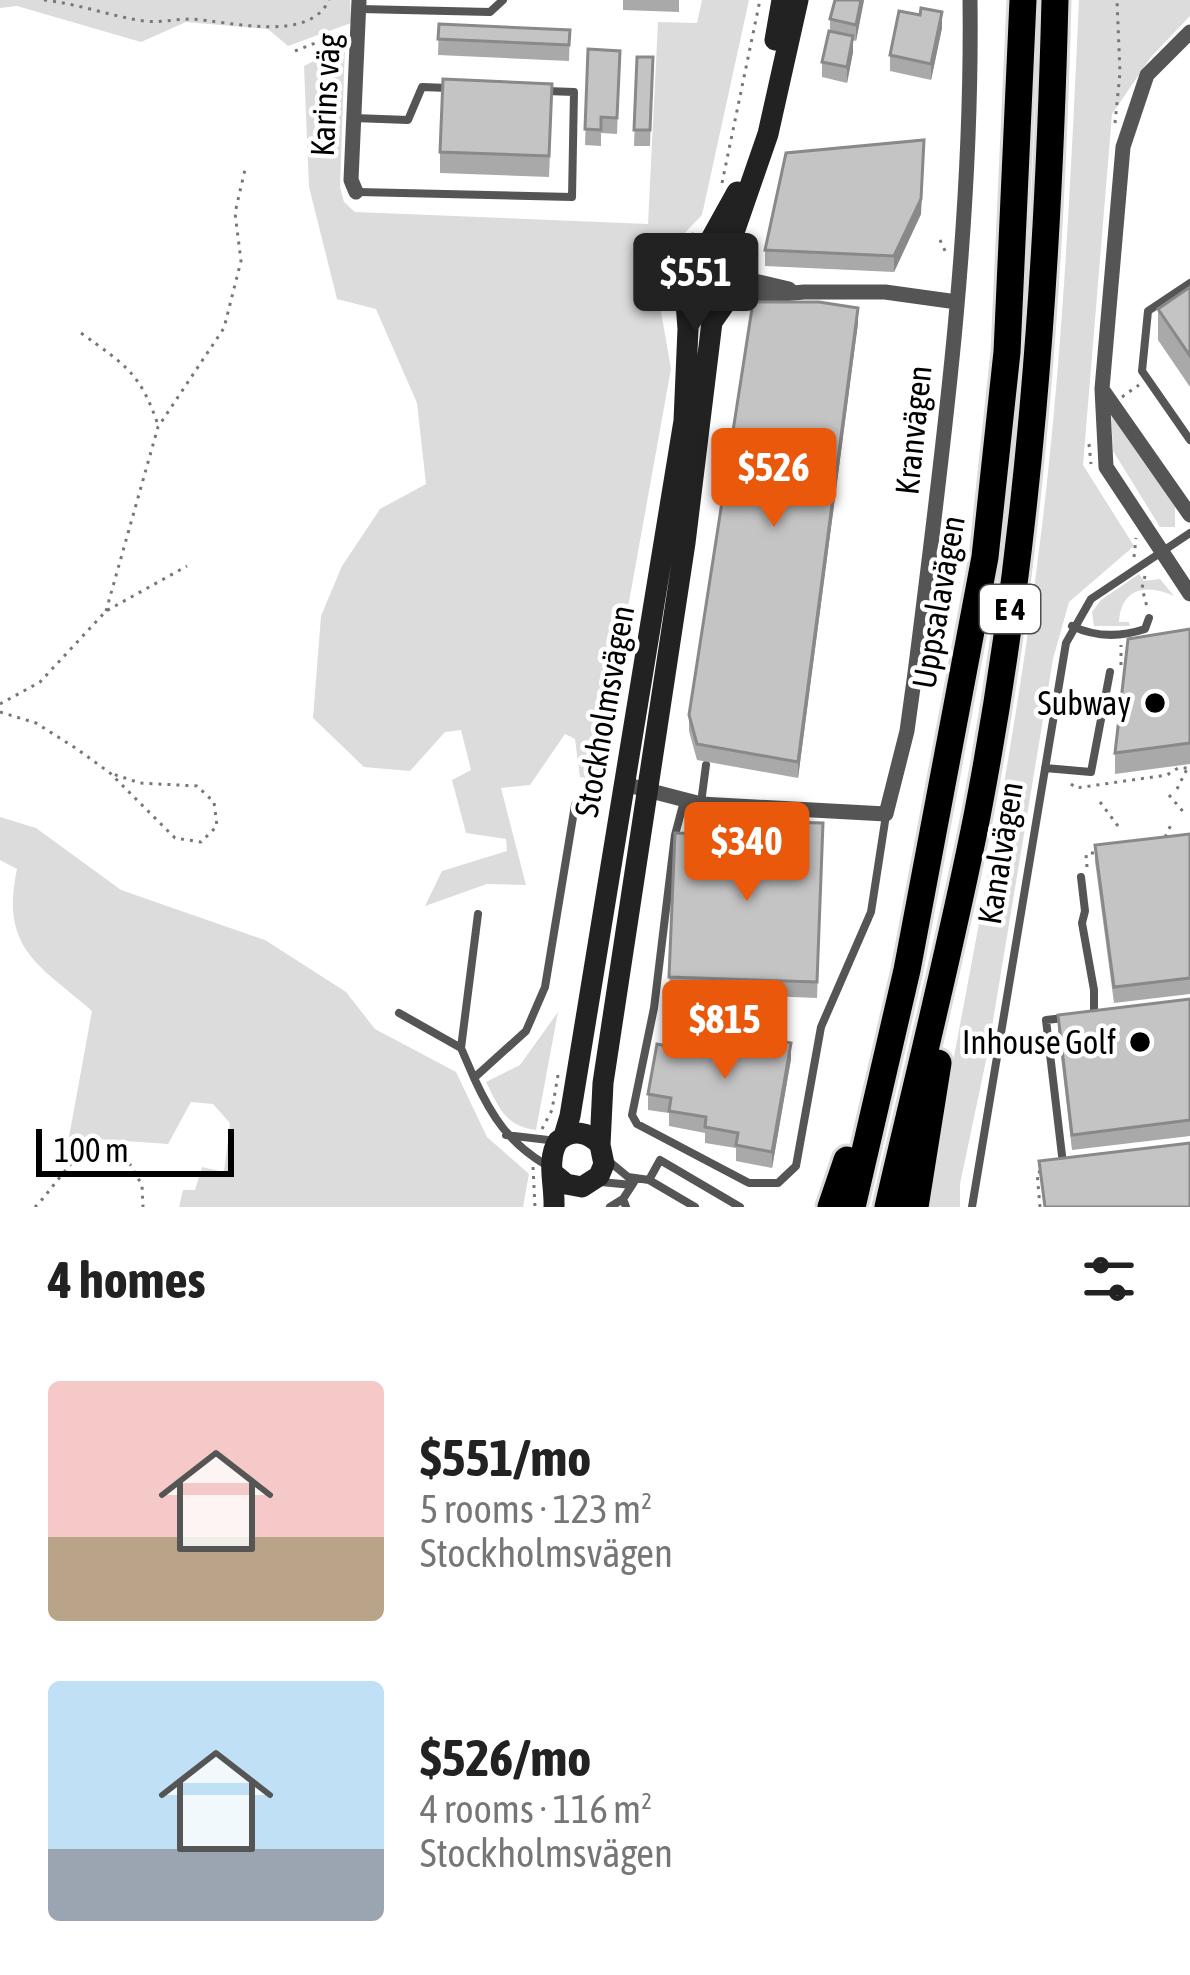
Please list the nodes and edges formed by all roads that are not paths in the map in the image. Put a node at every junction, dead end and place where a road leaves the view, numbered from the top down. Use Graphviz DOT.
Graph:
graph roads {
  1 [pos="503,0"];
  2 [pos="782,0"];
  3 [pos="798,0"];
  4 [pos="970,0"];
  5 [pos="1023,0"];
  6 [pos="1055,0"];
  7 [pos="359,4"];
  8 [pos="1190,32"];
  9 [pos="466,88"];
  10 [pos="531,91"];
  11 [pos="352,118"];
  12 [pos="356,192"];
  13 [pos="700,257"];
  14 [pos="731,268"];
  15 [pos="1190,284"];
  16 [pos="804,292"];
  17 [pos="686,294"];
  18 [pos="726,301"];
  19 [pos="956,302"];
  20 [pos="1102,389"];
  21 [pos="1190,440"];
  22 [pos="1190,515"];
  23 [pos="1190,532"];
  24 [pos="1160,551"];
  25 [pos="1190,595"];
  26 [pos="1149,618"];
  27 [pos="1072,626"];
  28 [pos="1110,672"];
  29 [pos="950,737"];
  30 [pos="706,766"];
  31 [pos="1045,768"];
  32 [pos="635,787"];
  33 [pos="693,802"];
  34 [pos="574,805"];
  35 [pos="886,814"];
  36 [pos="977,814"];
  37 [pos="1084,876"];
  38 [pos="478,914"];
  39 [pos="399,1013"];
  40 [pos="461,1048"];
  41 [pos="474,1078"];
  42 [pos="505,1135"];
  43 [pos="561,1139"];
  44 [pos="602,1151"];
  45 [pos="1072,1163"];
  46 [pos="553,1171"];
  47 [pos="649,1180"];
  48 [pos="633,1183"];
  49 [pos="583,1192"];
  50 [pos="624,1203"];
  51 [pos="554,1207"];
  52 [pos="610,1207"];
  53 [pos="695,1207"];
  54 [pos="740,1207"];
  55 [pos="831,1207"];
  56 [pos="852,1207"];
  57 [pos="888,1207"];
  58 [pos="915,1207"];
  59 [pos="972,1207"];
  1 -- 7 [label="lane"];
  2 -- 13 [label="main road, Stockholmsvägen"];
  3 -- 14 [label="main road, Stockholmsvägen"];
  4 -- 19 [label="street, Kranvägen"];
  5 -- 29 [label="highway, Uppsalavägen / E 4"];
  6 -- 36 [label="highway, Uppsalavägen / E 4"];
  7 -- 11 [label="street, Karins väg"];
  8 -- 20 [label="street"];
  9 -- 11 [label="lane"];
  10 -- 12 [label="lane"];
  11 -- 12 [label="street, Karins väg"];
  13 -- 14 [label="main road"];
  13 -- 17 [label="main road, Stockholmsvägen"];
  14 -- 16 [label="street"];
  14 -- 18 [label="main road, Stockholmsvägen"];
  15 -- 21 [label="lane"];
  16 -- 18 [label="street"];
  16 -- 19 [label="street"];
  17 -- 18 [label="main road"];
  17 -- 32 [label="main road, Stockholmsvägen"];
  18 -- 32 [label="main road, Stockholmsvägen"];
  19 -- 35 [label="street, Kranvägen"];
  20 -- 22 [label="street"];
  20 -- 24 [label="street"];
  23 -- 24 [label="lane"];
  24 -- 25 [label="street"];
  24 -- 27 [label="lane"];
  26 -- 27 [label="lane"];
  27 -- 31 [label="lane, Kanalvägen"];
  28 -- 31 [label="lane"];
  29 -- 55 [label="highway"];
  29 -- 56 [label="highway, Uppsalavägen / E 4"];
  30 -- 33 [label="lane"];
  31 -- 59 [label="lane, Kanalvägen"];
  32 -- 33 [label="street"];
  32 -- 43 [label="main road, Stockholmsvägen"];
  32 -- 44 [label="main road, Stockholmsvägen"];
  33 -- 35 [label="street"];
  33 -- 35 [label="lane"];
  34 -- 41 [label="lane"];
  36 -- 57 [label="highway, Uppsalavägen / E 4"];
  36 -- 58 [label="highway"];
  37 -- 45 [label="lane"];
  38 -- 40 [label="lane"];
  39 -- 40 [label="lane"];
  40 -- 41 [label="lane"];
  41 -- 42 [label="lane"];
  42 -- 43 [label="lane"];
  42 -- 46 [label="lane"];
  43 -- 44 [label="main road"];
  43 -- 46 [label="main road, Stockholmsvägen"];
  44 -- 48 [label="lane"];
  44 -- 49 [label="main road, Stockholmsvägen"];
  46 -- 49 [label="main road"];
  46 -- 51 [label="main road, Stockholmsvägen"];
  47 -- 48 [label="lane"];
  47 -- 53 [label="lane"];
  47 -- 54 [label="lane"];
  48 -- 49 [label="lane"];
  48 -- 50 [label="lane"];
  50 -- 52 [label="lane"];
}
